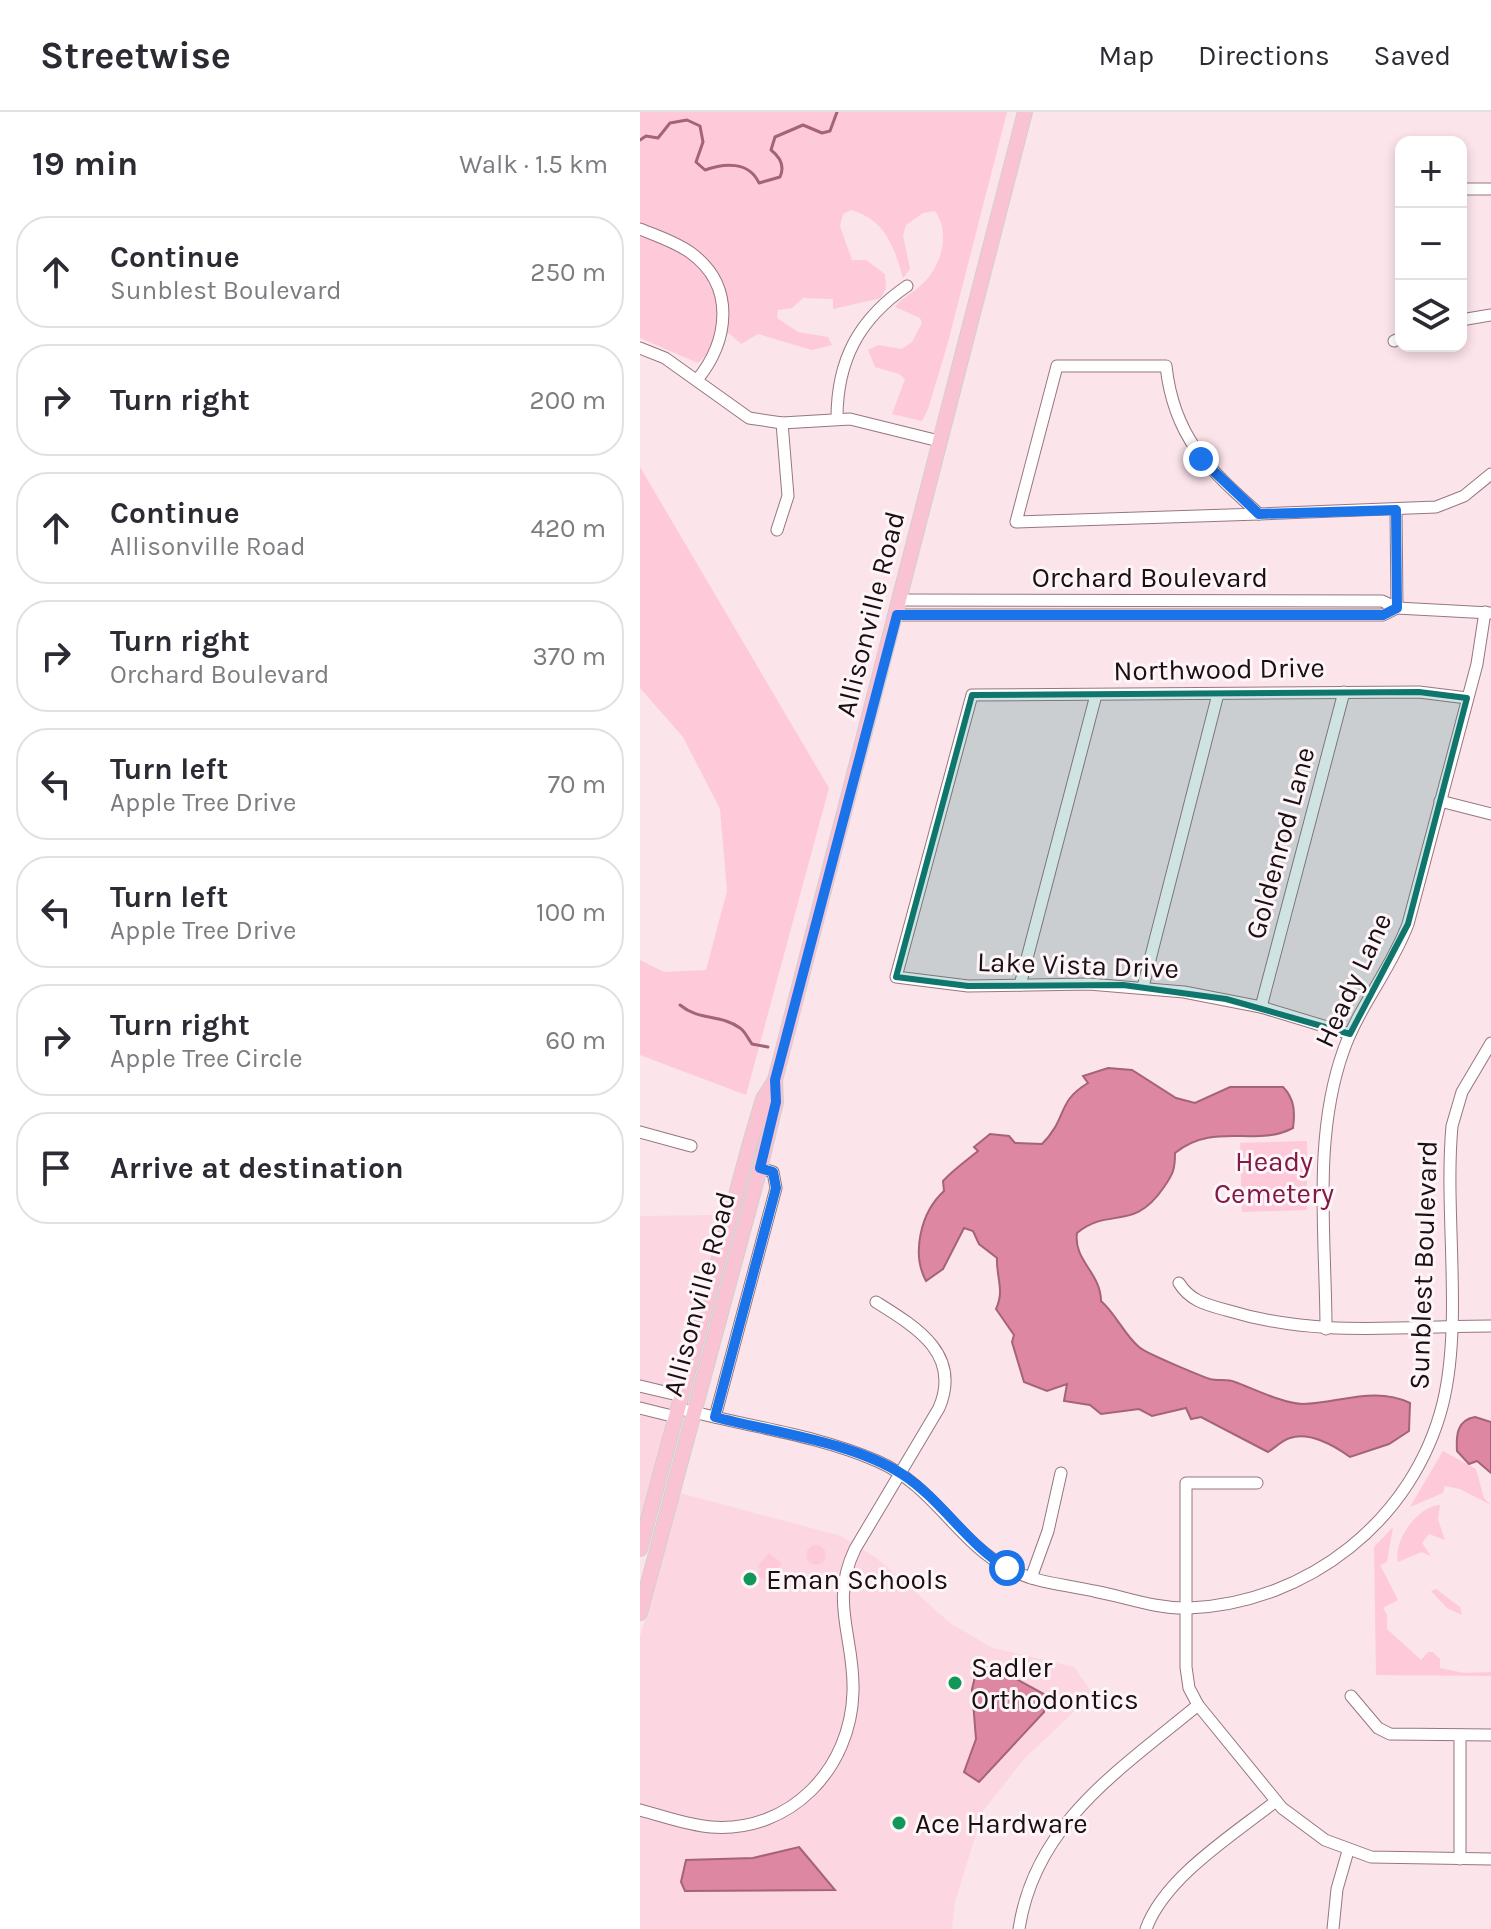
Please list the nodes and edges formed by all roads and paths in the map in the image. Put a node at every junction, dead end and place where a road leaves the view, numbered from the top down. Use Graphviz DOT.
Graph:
graph roads {
  1 [pos="1025,112"];
  2 [pos="1467,189"];
  3 [pos="1491,189"];
  4 [pos="640,229"];
  5 [pos="907,286"];
  6 [pos="1491,315"];
  7 [pos="1467,319"];
  8 [pos="640,348"];
  9 [pos="697,380"];
  10 [pos="837,418"];
  11 [pos="782,423"];
  12 [pos="939,441"];
  13 [pos="1491,474"];
  14 [pos="1396,510"];
  15 [pos="1259,514"];
  16 [pos="777,530"];
  17 [pos="900,607"];
  18 [pos="1397,608"];
  19 [pos="1488,613"];
  20 [pos="1344,692"];
  21 [pos="1218,694"];
  22 [pos="1096,695"];
  23 [pos="1467,698"];
  24 [pos="1440,801"];
  25 [pos="1491,814"];
  26 [pos="896,977"];
  27 [pos="1020,985"];
  28 [pos="1143,987"];
  29 [pos="1261,1007"];
  30 [pos="1350,1034"];
  31 [pos="1491,1043"];
  32 [pos="775,1080"];
  33 [pos="640,1132"];
  34 [pos="691,1146"];
  35 [pos="760,1168"];
  36 [pos="1179,1283"];
  37 [pos="876,1302"];
  38 [pos="1491,1326"];
  39 [pos="1450,1327"];
  40 [pos="1326,1329"];
  41 [pos="640,1386"];
  42 [pos="679,1407"];
  43 [pos="640,1408"];
  44 [pos="695,1413"];
  45 [pos="715,1417"];
  46 [pos="1061,1473"];
  47 [pos="901,1474"];
  48 [pos="1257,1483"];
  49 [pos="640,1549"];
  50 [pos="1031,1578"];
  51 [pos="1187,1608"];
  52 [pos="640,1613"];
  53 [pos="1351,1696"];
  54 [pos="1198,1705"];
  55 [pos="1460,1735"];
  56 [pos="1491,1735"];
  57 [pos="1276,1801"];
  58 [pos="640,1810"];
  59 [pos="1348,1851"];
  60 [pos="1460,1859"];
  61 [pos="1491,1859"];
  62 [pos="1019,1929"];
  63 [pos="1146,1929"];
  64 [pos="1333,1929"];
  1 -- 12 [label="main road, Allisonville Road"];
  2 -- 3 [label="street"];
  4 -- 9 [label="street"];
  5 -- 10 [label="street"];
  6 -- 7 [label="street"];
  8 -- 9 [label="street"];
  9 -- 11 [label="street"];
  10 -- 11 [label="street"];
  10 -- 12 [label="street"];
  11 -- 16 [label="street"];
  12 -- 17 [label="main road, Allisonville Road"];
  13 -- 14 [label="street"];
  14 -- 15 [label="street"];
  14 -- 18 [label="street"];
  15 -- 15 [label="street"];
  17 -- 18 [label="street, Orchard Boulevard"];
  17 -- 32 [label="main road, Allisonville Road"];
  18 -- 19 [label="street, Orchard Boulevard"];
  19 -- 23 [label="street, Heady Lane"];
  20 -- 21 [label="street, Northwood Drive"];
  20 -- 23 [label="street, Northwood Drive"];
  20 -- 29 [label="street, Goldenrod Lane"];
  21 -- 22 [label="street, Northwood Drive"];
  21 -- 28 [label="street"];
  22 -- 26 [label="street, Northwood Drive"];
  22 -- 27 [label="street"];
  23 -- 24 [label="street, Heady Lane"];
  24 -- 25 [label="street"];
  24 -- 30 [label="street, Heady Lane"];
  26 -- 27 [label="street, Lake Vista Drive"];
  27 -- 28 [label="street, Lake Vista Drive"];
  28 -- 29 [label="street, Lake Vista Drive"];
  29 -- 30 [label="street, Lake Vista Drive"];
  30 -- 40 [label="street, Heady Lane"];
  31 -- 39 [label="street, Sunblest Boulevard"];
  32 -- 35 [label="main road, Allisonville Road"];
  32 -- 42 [label="main road, Allisonville Road"];
  33 -- 34 [label="street"];
  35 -- 44 [label="main road, Allisonville Road"];
  35 -- 45 [label="street"];
  36 -- 40 [label="street"];
  37 -- 47 [label="street"];
  38 -- 39 [label="street"];
  39 -- 40 [label="street"];
  39 -- 51 [label="street, Sunblest Boulevard"];
  41 -- 42 [label="street"];
  42 -- 43 [label="street"];
  42 -- 44 [label="street, Sunblest Boulevard"];
  42 -- 49 [label="main road, Allisonville Road"];
  44 -- 45 [label="street, Sunblest Boulevard"];
  44 -- 52 [label="main road, Allisonville Road"];
  45 -- 47 [label="street, Sunblest Boulevard"];
  46 -- 50 [label="street"];
  47 -- 50 [label="street, Sunblest Boulevard"];
  47 -- 58 [label="street"];
  48 -- 51 [label="street"];
  50 -- 51 [label="street, Sunblest Boulevard"];
  51 -- 54 [label="street"];
  53 -- 55 [label="street"];
  54 -- 57 [label="street"];
  54 -- 62 [label="street"];
  55 -- 56 [label="street"];
  55 -- 60 [label="street"];
  57 -- 59 [label="street"];
  57 -- 63 [label="street"];
  59 -- 60 [label="street"];
  59 -- 64 [label="street"];
  60 -- 61 [label="street"];
}
